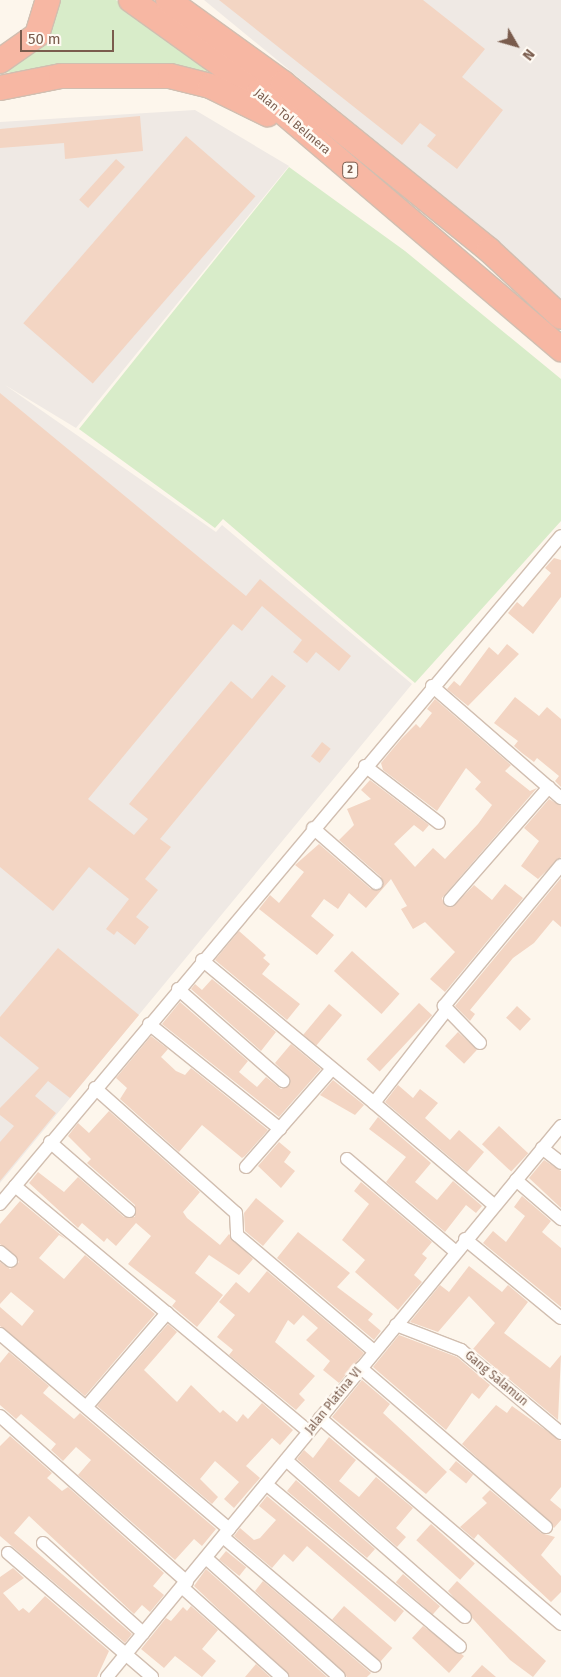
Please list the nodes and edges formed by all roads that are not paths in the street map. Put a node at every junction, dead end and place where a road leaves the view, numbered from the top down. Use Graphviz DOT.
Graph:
graph roads {
  1 [pos="48,0"];
  2 [pos="131,0"];
  3 [pos="168,0"];
  4 [pos="195,0"];
  5 [pos="0,61"];
  6 [pos="283,83"];
  7 [pos="0,88"];
  8 [pos="338,160"];
  9 [pos="561,317"];
  10 [pos="561,349"];
  11 [pos="561,536"];
  12 [pos="432,686"];
  13 [pos="365,766"];
  14 [pos="549,787"];
  15 [pos="561,798"];
  16 [pos="439,823"];
  17 [pos="313,828"];
  18 [pos="561,865"];
  19 [pos="376,883"];
  20 [pos="450,900"];
  21 [pos="202,960"];
  22 [pos="178,989"];
  23 [pos="445,1012"];
  24 [pos="149,1024"];
  25 [pos="480,1043"];
  26 [pos="331,1070"];
  27 [pos="283,1081"];
  28 [pos="95,1088"];
  29 [pos="374,1103"];
  30 [pos="561,1126"];
  31 [pos="280,1128"];
  32 [pos="50,1142"];
  33 [pos="542,1148"];
  34 [pos="347,1159"];
  35 [pos="561,1163"];
  36 [pos="246,1167"];
  37 [pos="516,1180"];
  38 [pos="15,1186"];
  39 [pos="0,1204"];
  40 [pos="494,1205"];
  41 [pos="129,1211"];
  42 [pos="561,1219"];
  43 [pos="466,1239"];
  44 [pos="0,1252"];
  45 [pos="456,1252"];
  46 [pos="11,1261"];
  47 [pos="166,1313"];
  48 [pos="561,1318"];
  49 [pos="396,1325"];
  50 [pos="0,1334"];
  51 [pos="374,1352"];
  52 [pos="361,1368"];
  53 [pos="87,1406"];
  54 [pos="0,1416"];
  55 [pos="320,1418"];
  56 [pos="309,1432"];
  57 [pos="561,1433"];
  58 [pos="286,1460"];
  59 [pos="266,1484"];
  60 [pos="546,1527"];
  61 [pos="226,1533"];
  62 [pos="43,1543"];
  63 [pos="8,1553"];
  64 [pos="206,1558"];
  65 [pos="184,1584"];
  66 [pos="465,1617"];
  67 [pos="561,1624"];
  68 [pos="143,1633"];
  69 [pos="460,1647"];
  70 [pos="126,1653"];
  71 [pos="375,1666"];
  72 [pos="106,1677"];
  73 [pos="152,1677"];
  74 [pos="282,1677"];
  75 [pos="339,1677"];
  1 -- 5 [label="highway"];
  2 -- 8 [label="highway, Jalan Tol Belmera / 2"];
  3 -- 6 [label="highway, Jalan Tol Belmera / 2"];
  4 -- 6 [label="highway"];
  6 -- 9 [label="highway, Jalan Tol Belmera / 2"];
  7 -- 8 [label="highway"];
  8 -- 10 [label="highway, Jalan Tol Belmera / 2"];
  11 -- 12 [label="street"];
  12 -- 13 [label="street"];
  12 -- 14 [label="street"];
  13 -- 16 [label="street"];
  13 -- 17 [label="street"];
  14 -- 15 [label="street"];
  14 -- 20 [label="street"];
  17 -- 19 [label="street"];
  17 -- 21 [label="street"];
  18 -- 23 [label="street"];
  21 -- 22 [label="street"];
  21 -- 26 [label="street"];
  22 -- 24 [label="street"];
  22 -- 27 [label="street"];
  23 -- 25 [label="street"];
  23 -- 29 [label="street"];
  24 -- 28 [label="street"];
  24 -- 31 [label="street"];
  26 -- 29 [label="street"];
  26 -- 31 [label="street"];
  28 -- 32 [label="street"];
  28 -- 51 [label="street"];
  29 -- 40 [label="street"];
  30 -- 33 [label="street, Jalan Platina VI"];
  31 -- 36 [label="street"];
  32 -- 38 [label="street"];
  32 -- 41 [label="street"];
  33 -- 35 [label="street"];
  33 -- 37 [label="street, Jalan Platina VI"];
  34 -- 45 [label="street"];
  37 -- 40 [label="street, Jalan Platina VI"];
  37 -- 42 [label="street"];
  38 -- 39 [label="street"];
  38 -- 47 [label="street"];
  40 -- 43 [label="street, Jalan Platina VI"];
  43 -- 45 [label="street, Jalan Platina VI"];
  43 -- 48 [label="street"];
  44 -- 46 [label="street"];
  45 -- 49 [label="street, Jalan Platina VI"];
  47 -- 53 [label="street"];
  47 -- 56 [label="street"];
  49 -- 51 [label="street, Jalan Platina VI"];
  49 -- 57 [label="street, Gang Salamun"];
  50 -- 53 [label="street"];
  51 -- 52 [label="street, Jalan Platina VI"];
  52 -- 55 [label="street, Jalan Platina VI"];
  52 -- 60 [label="street"];
  53 -- 61 [label="street"];
  54 -- 65 [label="street"];
  55 -- 56 [label="street, Jalan Platina VI"];
  55 -- 67 [label="street"];
  56 -- 58 [label="street, Jalan Platina VI"];
  58 -- 59 [label="street, Jalan Platina VI"];
  58 -- 66 [label="street"];
  59 -- 61 [label="street, Jalan Platina VI"];
  59 -- 69 [label="street"];
  61 -- 64 [label="street, Jalan Platina VI"];
  61 -- 71 [label="street"];
  62 -- 68 [label="street"];
  63 -- 70 [label="street"];
  64 -- 65 [label="street, Jalan Platina VI"];
  64 -- 75 [label="street"];
  65 -- 68 [label="street, Jalan Platina VI"];
  65 -- 74 [label="street"];
  68 -- 70 [label="street, Jalan Platina VI"];
  70 -- 72 [label="street, Jalan Platina VI"];
  70 -- 73 [label="street"];
}
